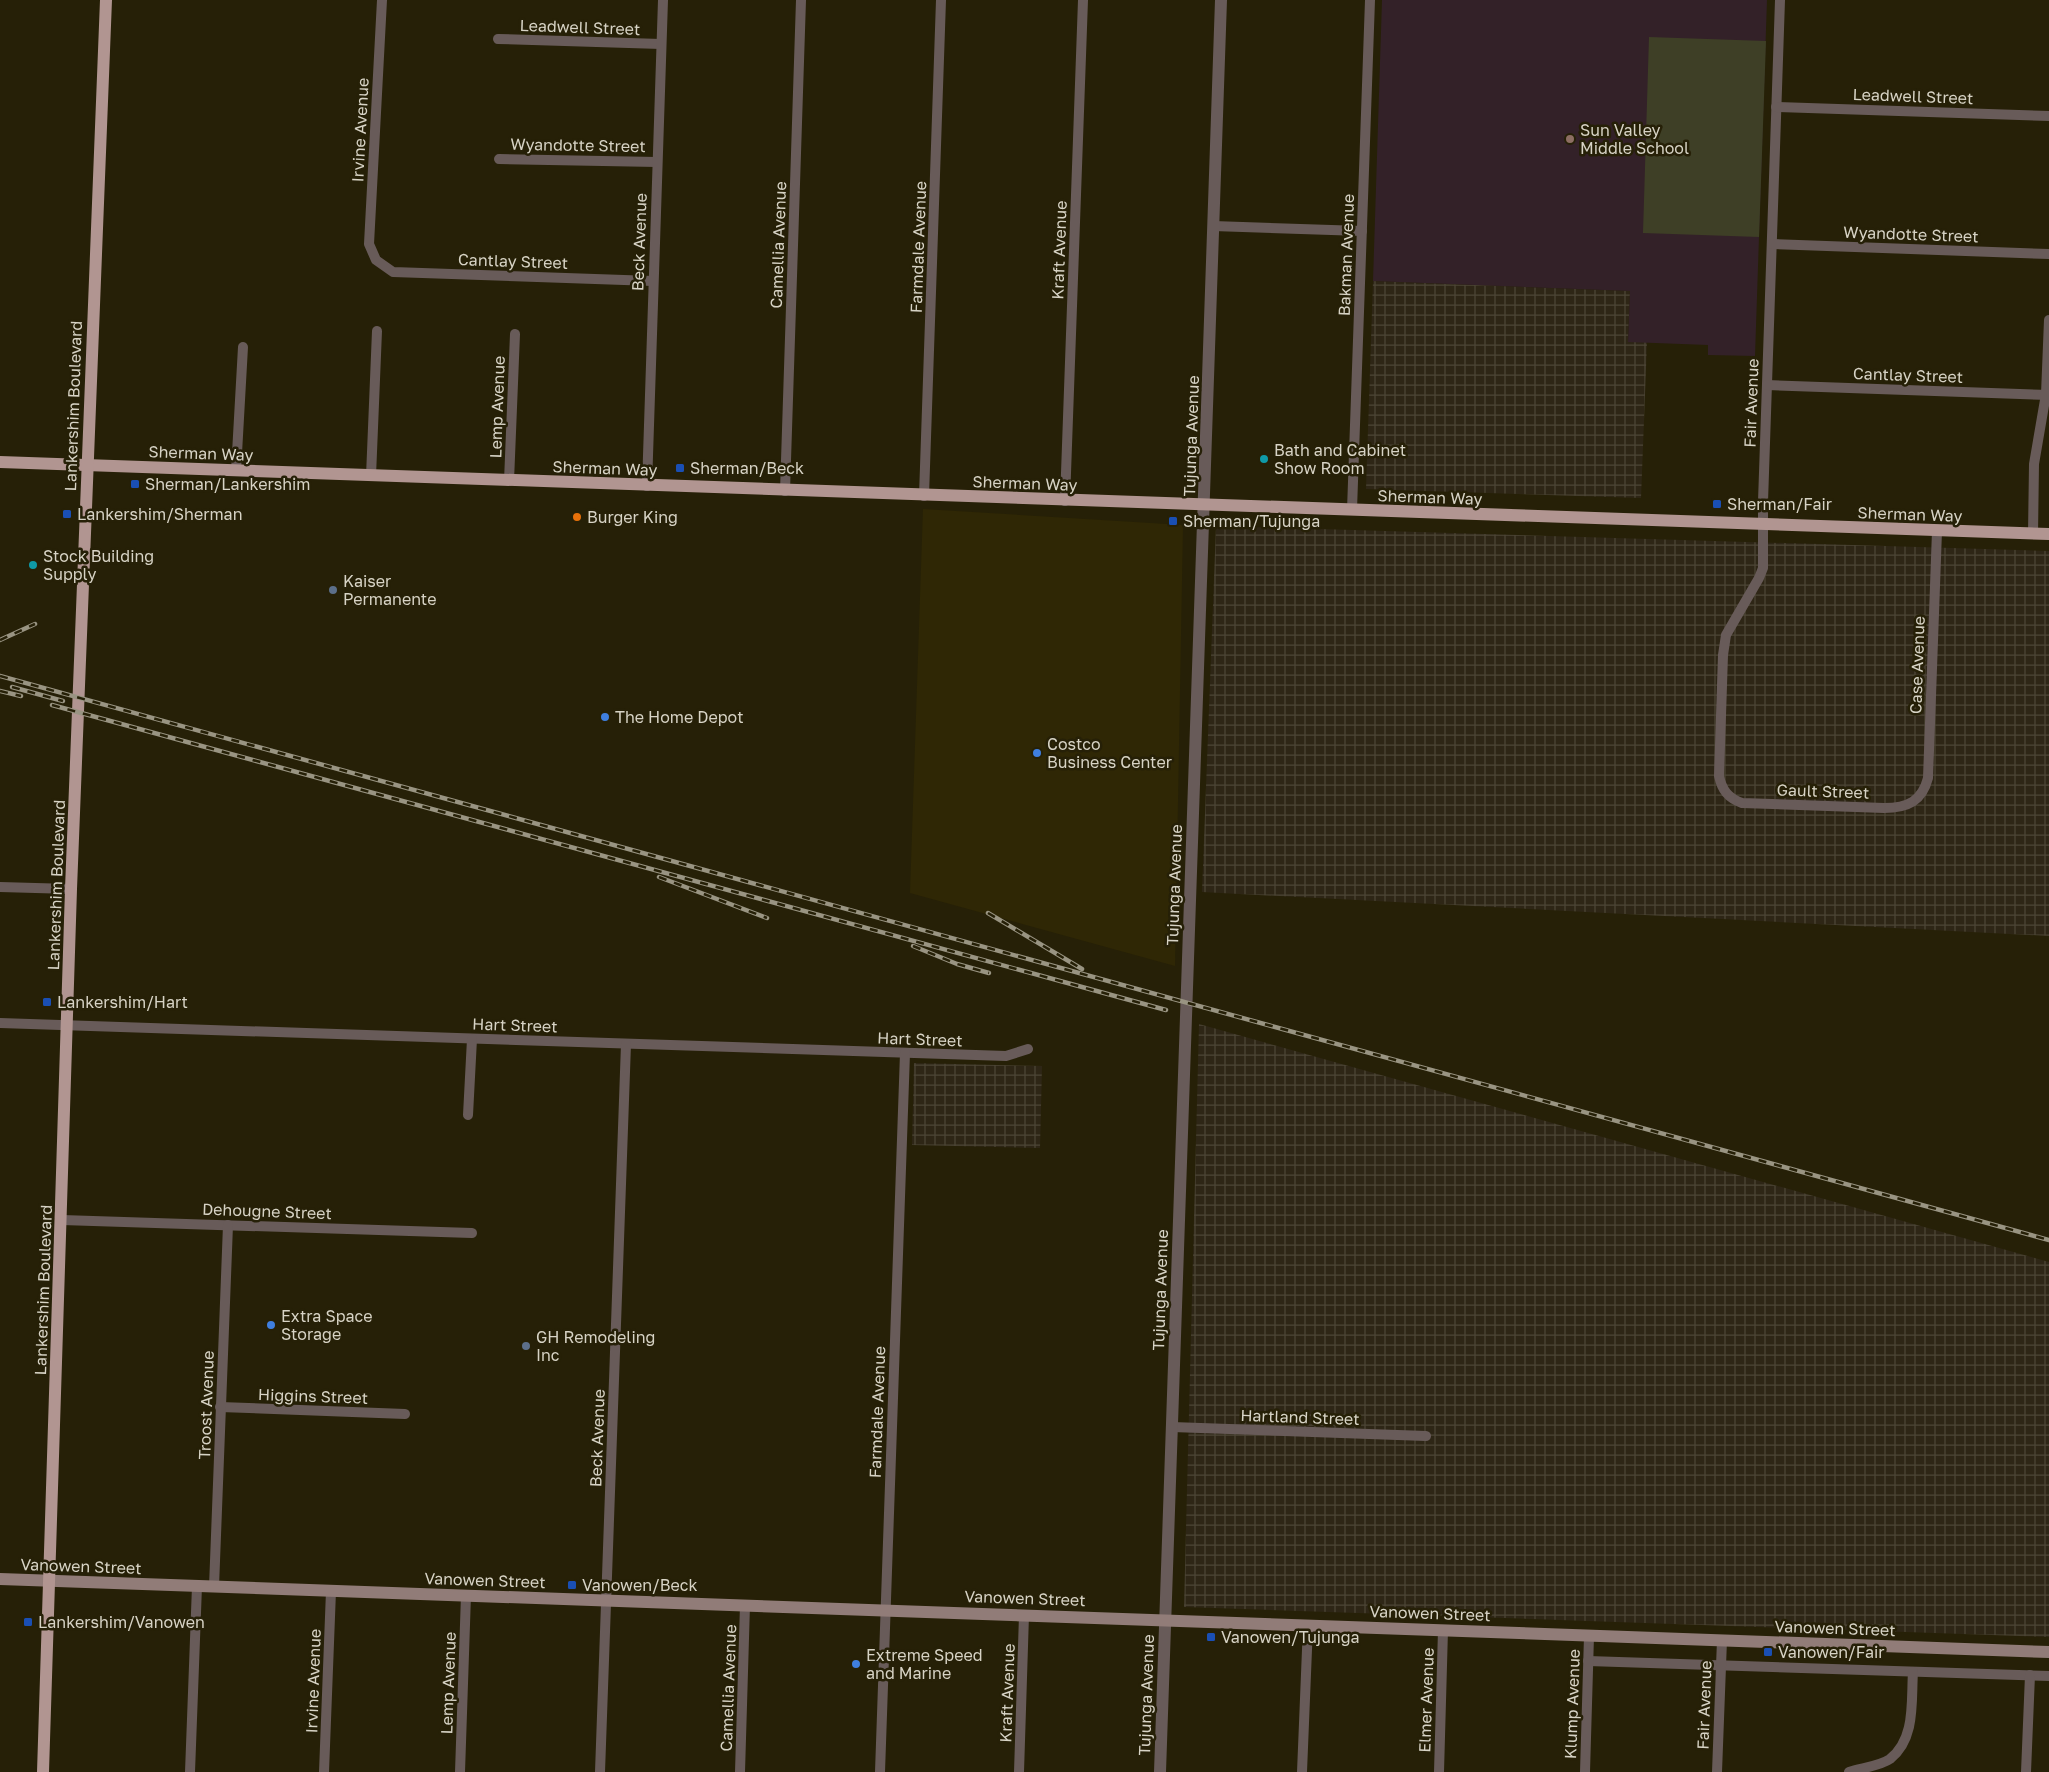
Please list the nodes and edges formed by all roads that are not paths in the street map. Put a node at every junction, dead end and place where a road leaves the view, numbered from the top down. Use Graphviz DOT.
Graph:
graph roads {
  1 [pos="106,0"];
  2 [pos="382,0"];
  3 [pos="663,0"];
  4 [pos="801,0"];
  5 [pos="941,0"];
  6 [pos="1083,0"];
  7 [pos="1221,0"];
  8 [pos="1370,0"];
  9 [pos="1780,0"];
  10 [pos="498,39"];
  11 [pos="661,44"];
  12 [pos="1776,106"];
  13 [pos="2049,116"];
  14 [pos="499,158"];
  15 [pos="657,162"];
  16 [pos="1213,226"];
  17 [pos="1362,231"];
  18 [pos="1772,244"];
  19 [pos="2049,254"];
  20 [pos="376,260"];
  21 [pos="653,281"];
  22 [pos="2049,320"];
  23 [pos="377,331"];
  24 [pos="515,334"];
  25 [pos="243,347"];
  26 [pos="1767,385"];
  27 [pos="2048,394"];
  28 [pos="0,462"];
  29 [pos="87,465"];
  30 [pos="236,471"];
  31 [pos="371,476"];
  32 [pos="509,480"];
  33 [pos="647,486"];
  34 [pos="784,491"];
  35 [pos="924,496"];
  36 [pos="1065,501"];
  37 [pos="1205,506"];
  38 [pos="1352,510"];
  39 [pos="1763,525"];
  40 [pos="1937,531"];
  41 [pos="2033,534"];
  42 [pos="2049,534"];
  43 [pos="1726,795"];
  44 [pos="1919,798"];
  45 [pos="0,886"];
  46 [pos="72,888"];
  47 [pos="0,1023"];
  48 [pos="68,1024"];
  49 [pos="472,1039"];
  50 [pos="626,1044"];
  51 [pos="1028,1049"];
  52 [pos="905,1053"];
  53 [pos="468,1115"];
  54 [pos="62,1220"];
  55 [pos="228,1225"];
  56 [pos="472,1233"];
  57 [pos="220,1407"];
  58 [pos="405,1414"];
  59 [pos="1172,1427"];
  60 [pos="1426,1436"];
  61 [pos="0,1579"];
  62 [pos="50,1581"];
  63 [pos="198,1586"];
  64 [pos="214,1587"];
  65 [pos="331,1591"];
  66 [pos="466,1595"];
  67 [pos="607,1600"];
  68 [pos="745,1605"];
  69 [pos="885,1609"];
  70 [pos="1024,1614"];
  71 [pos="1165,1619"];
  72 [pos="1308,1624"];
  73 [pos="1443,1630"];
  74 [pos="1589,1636"];
  75 [pos="1722,1640"];
  76 [pos="2049,1652"];
  77 [pos="1588,1661"];
  78 [pos="1721,1666"];
  79 [pos="1913,1672"];
  80 [pos="2030,1675"];
  81 [pos="2049,1676"];
  82 [pos="43,1772"];
  83 [pos="190,1772"];
  84 [pos="324,1772"];
  85 [pos="460,1772"];
  86 [pos="600,1772"];
  87 [pos="740,1772"];
  88 [pos="880,1772"];
  89 [pos="1019,1772"];
  90 [pos="1160,1772"];
  91 [pos="1302,1772"];
  92 [pos="1438,1772"];
  93 [pos="1585,1772"];
  94 [pos="1717,1772"];
  95 [pos="1849,1772"];
  96 [pos="2026,1772"];
  1 -- 29 [label="main road, Lankershim Boulevard"];
  2 -- 20 [label="street, Irvine Avenue"];
  3 -- 11 [label="street, Beck Avenue"];
  4 -- 34 [label="street, Camellia Avenue"];
  5 -- 35 [label="street, Farmdale Avenue"];
  6 -- 36 [label="street, Kraft Avenue"];
  7 -- 16 [label="street, Tujunga Avenue"];
  8 -- 17 [label="street, Bakman Avenue"];
  9 -- 12 [label="street, Fair Avenue"];
  10 -- 11 [label="street, Leadwell Street"];
  11 -- 15 [label="street, Beck Avenue"];
  12 -- 13 [label="street, Leadwell Street"];
  12 -- 18 [label="street, Fair Avenue"];
  14 -- 15 [label="street, Wyandotte Street"];
  15 -- 21 [label="street, Beck Avenue"];
  16 -- 17 [label="street"];
  16 -- 37 [label="street, Tujunga Avenue"];
  17 -- 38 [label="street, Bakman Avenue"];
  18 -- 19 [label="street, Wyandotte Street"];
  18 -- 26 [label="street, Fair Avenue"];
  20 -- 21 [label="street, Cantlay Street"];
  21 -- 33 [label="street, Beck Avenue"];
  22 -- 27 [label="street"];
  23 -- 31 [label="street"];
  24 -- 32 [label="street, Lemp Avenue"];
  25 -- 30 [label="street"];
  26 -- 27 [label="street, Cantlay Street"];
  26 -- 39 [label="street, Fair Avenue"];
  27 -- 41 [label="street"];
  28 -- 29 [label="main road, Sherman Way"];
  29 -- 30 [label="main road, Sherman Way"];
  29 -- 46 [label="main road, Lankershim Boulevard"];
  30 -- 31 [label="main road, Sherman Way"];
  31 -- 32 [label="main road, Sherman Way"];
  32 -- 33 [label="main road, Sherman Way"];
  33 -- 34 [label="main road, Sherman Way"];
  34 -- 35 [label="main road, Sherman Way"];
  35 -- 36 [label="main road, Sherman Way"];
  36 -- 37 [label="main road, Sherman Way"];
  37 -- 38 [label="main road, Sherman Way"];
  37 -- 59 [label="street, Tujunga Avenue"];
  38 -- 39 [label="main road, Sherman Way"];
  39 -- 40 [label="main road, Sherman Way"];
  39 -- 43 [label="street, Fair Avenue"];
  40 -- 41 [label="main road, Sherman Way"];
  40 -- 44 [label="street, Case Avenue"];
  41 -- 42 [label="main road, Sherman Way"];
  43 -- 44 [label="street, Gault Street"];
  45 -- 46 [label="street"];
  46 -- 48 [label="main road, Lankershim Boulevard"];
  47 -- 48 [label="street, Hart Street"];
  48 -- 49 [label="street, Hart Street"];
  48 -- 54 [label="main road, Lankershim Boulevard"];
  49 -- 50 [label="street, Hart Street"];
  49 -- 53 [label="street"];
  50 -- 52 [label="street, Hart Street"];
  50 -- 67 [label="street, Beck Avenue"];
  51 -- 52 [label="street, Hart Street"];
  52 -- 69 [label="street, Farmdale Avenue"];
  54 -- 55 [label="street, Dehougne Street"];
  54 -- 62 [label="main road, Lankershim Boulevard"];
  55 -- 56 [label="street, Dehougne Street"];
  55 -- 57 [label="street, Troost Avenue"];
  57 -- 58 [label="street, Higgins Street"];
  57 -- 64 [label="street, Troost Avenue"];
  59 -- 60 [label="street, Hartland Street"];
  59 -- 71 [label="street, Tujunga Avenue"];
  61 -- 62 [label="main road, Vanowen Street"];
  62 -- 63 [label="main road, Vanowen Street"];
  62 -- 82 [label="main road, Lankershim Boulevard"];
  63 -- 64 [label="main road, Vanowen Street"];
  63 -- 83 [label="street"];
  64 -- 65 [label="main road, Vanowen Street"];
  65 -- 66 [label="main road, Vanowen Street"];
  65 -- 84 [label="street, Irvine Avenue"];
  66 -- 67 [label="main road, Vanowen Street"];
  66 -- 85 [label="street, Lemp Avenue"];
  67 -- 68 [label="main road, Vanowen Street"];
  67 -- 86 [label="street, Beck Avenue"];
  68 -- 69 [label="main road, Vanowen Street"];
  68 -- 87 [label="street, Camellia Avenue"];
  69 -- 70 [label="main road, Vanowen Street"];
  69 -- 88 [label="street, Farmdale Avenue"];
  70 -- 71 [label="main road, Vanowen Street"];
  70 -- 89 [label="street, Kraft Avenue"];
  71 -- 72 [label="main road, Vanowen Street"];
  71 -- 90 [label="street, Tujunga Avenue"];
  72 -- 73 [label="main road, Vanowen Street"];
  72 -- 91 [label="street"];
  73 -- 74 [label="main road, Vanowen Street"];
  73 -- 92 [label="street, Elmer Avenue"];
  74 -- 75 [label="main road, Vanowen Street"];
  74 -- 77 [label="street, Klump Avenue"];
  75 -- 76 [label="main road, Vanowen Street"];
  75 -- 78 [label="street, Fair Avenue"];
  77 -- 78 [label="street"];
  77 -- 93 [label="street, Klump Avenue"];
  78 -- 79 [label="street"];
  78 -- 94 [label="street, Fair Avenue"];
  79 -- 80 [label="street"];
  79 -- 95 [label="street"];
  80 -- 81 [label="street"];
  80 -- 96 [label="street"];
}
